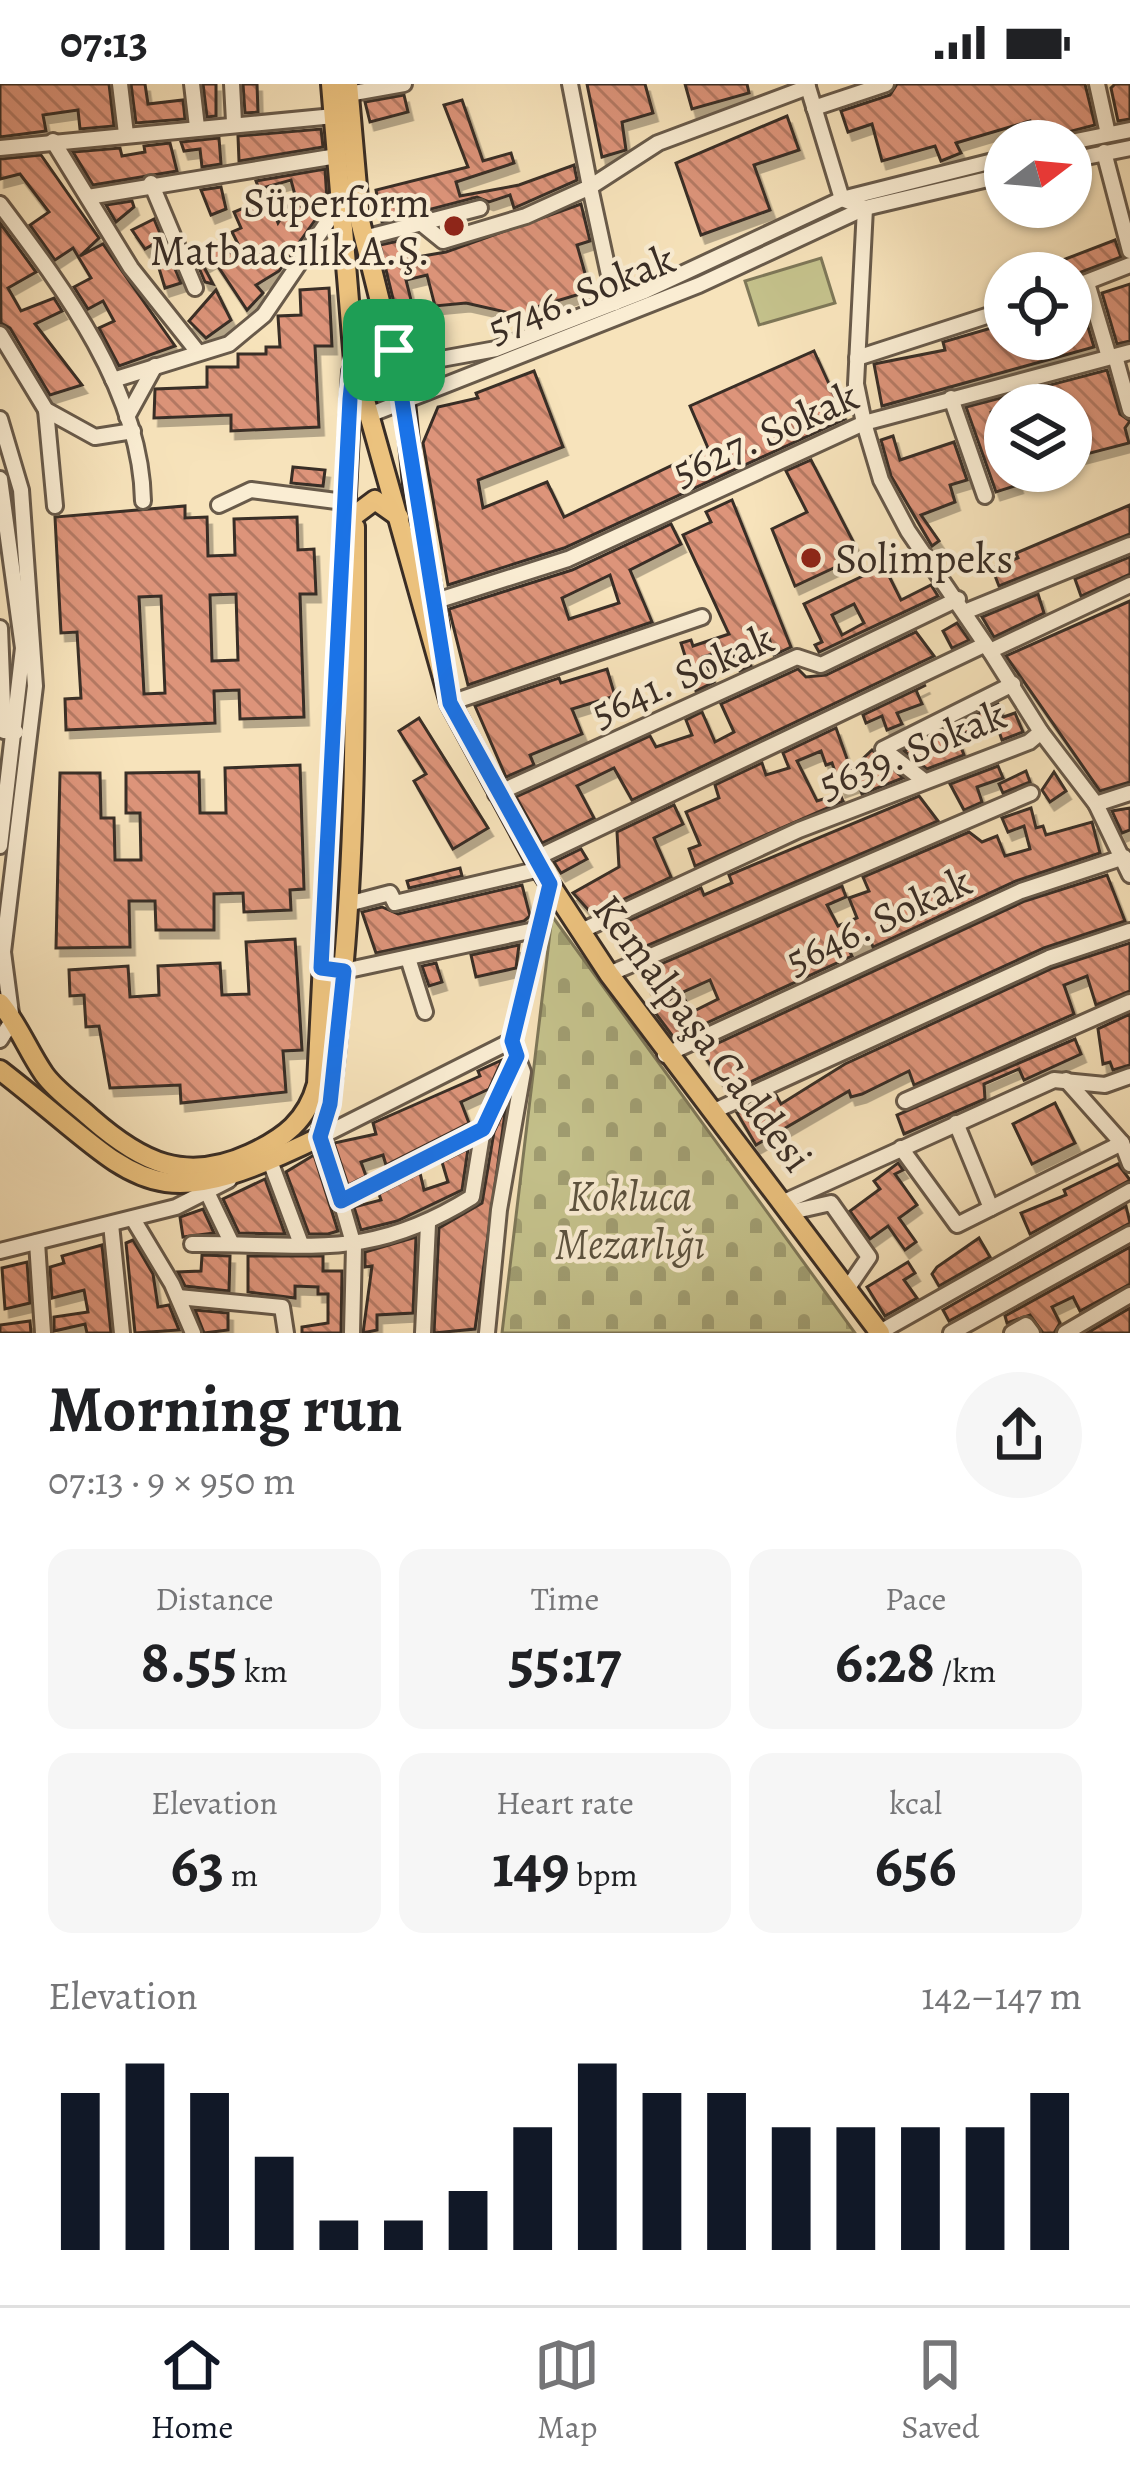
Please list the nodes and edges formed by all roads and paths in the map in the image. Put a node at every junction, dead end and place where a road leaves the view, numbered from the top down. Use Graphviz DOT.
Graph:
graph roads {
  1 [pos="120,84"];
  2 [pos="193,84"];
  3 [pos="232,84"];
  4 [pos="404,84"];
  5 [pos="570,84"];
  6 [pos="886,84"];
  7 [pos="1097,84"];
  8 [pos="807,86"];
  9 [pos="342,88"];
  10 [pos="814,109"];
  11 [pos="334,116"];
  12 [pos="234,122"];
  13 [pos="197,127"];
  14 [pos="1130,130"];
  15 [pos="126,134"];
  16 [pos="1108,134"];
  17 [pos="1092,137"];
  18 [pos="53,141"];
  19 [pos="0,148"];
  20 [pos="1130,148"];
  21 [pos="1104,152"];
  22 [pos="1092,155"];
  23 [pos="337,156"];
  24 [pos="984,163"];
  25 [pos="984,180"];
  26 [pos="151,183"];
  27 [pos="590,187"];
  28 [pos="88,197"];
  29 [pos="842,199"];
  30 [pos="341,202"];
  31 [pos="0,204"];
  32 [pos="480,208"];
  33 [pos="865,208"];
  34 [pos="422,224"];
  35 [pos="364,238"];
  36 [pos="1130,250"];
  37 [pos="1130,265"];
  38 [pos="1092,281"];
  39 [pos="195,288"];
  40 [pos="1092,295"];
  41 [pos="615,303"];
  42 [pos="984,317"];
  43 [pos="0,334"];
  44 [pos="394,350"];
  45 [pos="197,351"];
  46 [pos="1118,355"];
  47 [pos="857,358"];
  48 [pos="354,361"];
  49 [pos="155,366"];
  50 [pos="113,380"];
  51 [pos="951,398"];
  52 [pos="405,402"];
  53 [pos="46,410"];
  54 [pos="1130,410"];
  55 [pos="369,415"];
  56 [pos="0,419"];
  57 [pos="864,423"];
  58 [pos="130,424"];
  59 [pos="0,479"];
  60 [pos="985,496"];
  61 [pos="142,501"];
  62 [pos="55,506"];
  63 [pos="219,506"];
  64 [pos="350,508"];
  65 [pos="399,517"];
  66 [pos="1130,545"];
  67 [pos="1130,585"];
  68 [pos="436,602"];
  69 [pos="962,605"];
  70 [pos="702,617"];
  71 [pos="0,628"];
  72 [pos="987,648"];
  73 [pos="1013,684"];
  74 [pos="450,703"];
  75 [pos="7,732"];
  76 [pos="1041,732"];
  77 [pos="922,779"];
  78 [pos="1031,793"];
  79 [pos="1130,793"];
  80 [pos="496,794"];
  81 [pos="3,801"];
  82 [pos="1096,804"];
  83 [pos="0,846"];
  84 [pos="1124,857"];
  85 [pos="541,871"];
  86 [pos="1130,875"];
  87 [pos="348,904"];
  88 [pos="539,928"];
  89 [pos="580,931"];
  90 [pos="1130,931"];
  91 [pos="408,958"];
  92 [pos="321,968"];
  93 [pos="344,971"];
  94 [pos="609,974"];
  95 [pos="1130,1002"];
  96 [pos="0,1003"];
  97 [pos="425,1012"];
  98 [pos="12,1021"];
  99 [pos="0,1040"];
  100 [pos="514,1049"];
  101 [pos="665,1055"];
  102 [pos="0,1070"];
  103 [pos="1130,1076"];
  104 [pos="1066,1080"];
  105 [pos="905,1101"];
  106 [pos="712,1112"];
  107 [pos="956,1123"];
  108 [pos="483,1129"];
  109 [pos="320,1137"];
  110 [pos="1122,1143"];
  111 [pos="901,1148"];
  112 [pos="270,1161"];
  113 [pos="1130,1164"];
  114 [pos="237,1176"];
  115 [pos="207,1192"];
  116 [pos="1128,1195"];
  117 [pos="341,1201"];
  118 [pos="788,1207"];
  119 [pos="991,1208"];
  120 [pos="133,1219"];
  121 [pos="110,1224"];
  122 [pos="428,1224"];
  123 [pos="1130,1234"];
  124 [pos="37,1242"];
  125 [pos="192,1244"];
  126 [pos="232,1244"];
  127 [pos="301,1244"];
  128 [pos="354,1246"];
  129 [pos="0,1251"];
  130 [pos="847,1289"];
  131 [pos="1130,1295"];
  132 [pos="178,1298"];
  133 [pos="43,1333"];
  134 [pos="122,1333"];
  135 [pos="193,1333"];
  136 [pos="286,1333"];
  137 [pos="352,1333"];
  138 [pos="423,1333"];
  139 [pos="487,1333"];
  140 [pos="880,1333"];
  141 [pos="951,1333"];
  142 [pos="1012,1333"];
  143 [pos="1032,1333"];
  144 [pos="1065,1333"];
  1 -- 15 [label="street"];
  2 -- 13 [label="street"];
  3 -- 12 [label="street"];
  4 -- 9 [label="street"];
  5 -- 27 [label="street"];
  6 -- 10 [label="street"];
  7 -- 16 [label="street"];
  8 -- 10 [label="street"];
  8 -- 27 [label="street"];
  9 -- 11 [label="main road, Kemalpaşa Caddesi"];
  9 -- 35 [label="main road, Kemalpaşa Caddesi"];
  10 -- 29 [label="street"];
  11 -- 12 [label="street"];
  11 -- 23 [label="main road, Kemalpaşa Caddesi"];
  12 -- 13 [label="street"];
  13 -- 15 [label="street"];
  14 -- 16 [label="street"];
  15 -- 18 [label="street"];
  16 -- 17 [label="street"];
  18 -- 19 [label="street"];
  18 -- 28 [label="street"];
  20 -- 21 [label="street"];
  21 -- 22 [label="street"];
  21 -- 36 [label="street"];
  23 -- 26 [label="street"];
  23 -- 30 [label="main road, Kemalpaşa Caddesi"];
  24 -- 29 [label="street"];
  25 -- 33 [label="street, 5746. Sokak"];
  26 -- 28 [label="street"];
  26 -- 39 [label="street"];
  27 -- 34 [label="street"];
  27 -- 41 [label="street"];
  28 -- 45 [label="street"];
  29 -- 33 [label="street"];
  29 -- 41 [label="street"];
  30 -- 45 [label="street"];
  30 -- 48 [label="main road, Kemalpaşa Caddesi"];
  31 -- 50 [label="street"];
  32 -- 34 [label="street"];
  33 -- 47 [label="street"];
  33 -- 52 [label="street, 5746. Sokak"];
  34 -- 35 [label="street"];
  35 -- 44 [label="main road, Kemalpaşa Caddesi"];
  37 -- 38 [label="street"];
  40 -- 46 [label="street"];
  41 -- 44 [label="street"];
  42 -- 47 [label="street"];
  43 -- 53 [label="street"];
  44 -- 48 [label="street"];
  44 -- 52 [label="main road, Kemalpaşa Caddesi"];
  45 -- 49 [label="street"];
  46 -- 51 [label="street, 5627. Sokak"];
  46 -- 54 [label="street"];
  47 -- 57 [label="street"];
  48 -- 55 [label="main road, Kemalpaşa Caddesi"];
  48 -- 64 [label="main road"];
  49 -- 50 [label="street"];
  49 -- 58 [label="street"];
  50 -- 58 [label="street"];
  51 -- 57 [label="street, 5627. Sokak"];
  51 -- 60 [label="street"];
  52 -- 55 [label="street, 5746. Sokak"];
  52 -- 68 [label="main road, Kemalpaşa Caddesi"];
  53 -- 58 [label="street"];
  53 -- 62 [label="street"];
  55 -- 64 [label="main road"];
  55 -- 65 [label="main road, Kemalpaşa Caddesi"];
  56 -- 98 [label="street"];
  57 -- 68 [label="street, 5627. Sokak"];
  57 -- 69 [label="street"];
  58 -- 61 [label="street"];
  59 -- 75 [label="street"];
  63 -- 64 [label="street"];
  64 -- 65 [label="main road"];
  64 -- 87 [label="main road"];
  64 -- 92 [label="main road"];
  65 -- 74 [label="main road, Kemalpaşa Caddesi"];
  66 -- 69 [label="street, 5641. Sokak"];
  67 -- 72 [label="street, 5639. Sokak"];
  68 -- 74 [label="main road, Kemalpaşa Caddesi"];
  69 -- 72 [label="street"];
  69 -- 80 [label="street, 5641. Sokak"];
  70 -- 74 [label="street"];
  71 -- 75 [label="street"];
  72 -- 73 [label="street, 5639. Sokak"];
  72 -- 85 [label="street"];
  73 -- 76 [label="street, 5639. Sokak"];
  73 -- 77 [label="street"];
  74 -- 80 [label="main road, Kemalpaşa Caddesi"];
  75 -- 81 [label="street"];
  76 -- 77 [label="street, 5639. Sokak"];
  76 -- 82 [label="street"];
  77 -- 89 [label="street, 5639. Sokak"];
  78 -- 94 [label="street"];
  79 -- 82 [label="street"];
  80 -- 85 [label="main road, Kemalpaşa Caddesi"];
  81 -- 83 [label="street"];
  82 -- 84 [label="street"];
  84 -- 86 [label="street"];
  84 -- 101 [label="street, 5646. Sokak"];
  85 -- 87 [label="street"];
  85 -- 88 [label="street"];
  85 -- 89 [label="main road, Kemalpaşa Caddesi"];
  87 -- 93 [label="main road"];
  88 -- 91 [label="street"];
  88 -- 100 [label="street"];
  89 -- 94 [label="main road, Kemalpaşa Caddesi"];
  90 -- 106 [label="street"];
  91 -- 93 [label="street"];
  91 -- 97 [label="street"];
  92 -- 93 [label="street"];
  92 -- 98 [label="main road"];
  93 -- 109 [label="main road"];
  94 -- 101 [label="main road, Kemalpaşa Caddesi"];
  95 -- 105 [label="street"];
  96 -- 98 [label="main road"];
  98 -- 99 [label="street"];
  100 -- 108 [label="street"];
  100 -- 109 [label="street"];
  100 -- 139 [label="street"];
  101 -- 106 [label="main road, Kemalpaşa Caddesi"];
  102 -- 114 [label="main road"];
  103 -- 104 [label="street"];
  104 -- 107 [label="street"];
  104 -- 110 [label="street"];
  106 -- 118 [label="main road, Kemalpaşa Caddesi"];
  107 -- 111 [label="street"];
  107 -- 119 [label="street"];
  108 -- 117 [label="street"];
  108 -- 122 [label="street"];
  109 -- 112 [label="main road"];
  109 -- 117 [label="street"];
  110 -- 113 [label="street"];
  110 -- 119 [label="street"];
  111 -- 118 [label="street"];
  111 -- 119 [label="street"];
  112 -- 114 [label="main road"];
  112 -- 127 [label="street"];
  114 -- 115 [label="street"];
  115 -- 120 [label="street"];
  115 -- 126 [label="street"];
  116 -- 140 [label="street"];
  117 -- 128 [label="street"];
  118 -- 130 [label="main road, Kemalpaşa Caddesi"];
  118 -- 130 [label="street"];
  120 -- 121 [label="street"];
  120 -- 132 [label="street"];
  121 -- 124 [label="street"];
  121 -- 134 [label="street"];
  122 -- 128 [label="street"];
  122 -- 138 [label="street"];
  123 -- 141 [label="street"];
  124 -- 129 [label="street"];
  124 -- 133 [label="street"];
  125 -- 126 [label="street"];
  126 -- 127 [label="street"];
  127 -- 128 [label="street"];
  128 -- 137 [label="street"];
  130 -- 140 [label="main road, Kemalpaşa Caddesi"];
  131 -- 144 [label="street"];
  132 -- 135 [label="street"];
  132 -- 136 [label="street"];
  142 -- 143 [label="street"];
}
